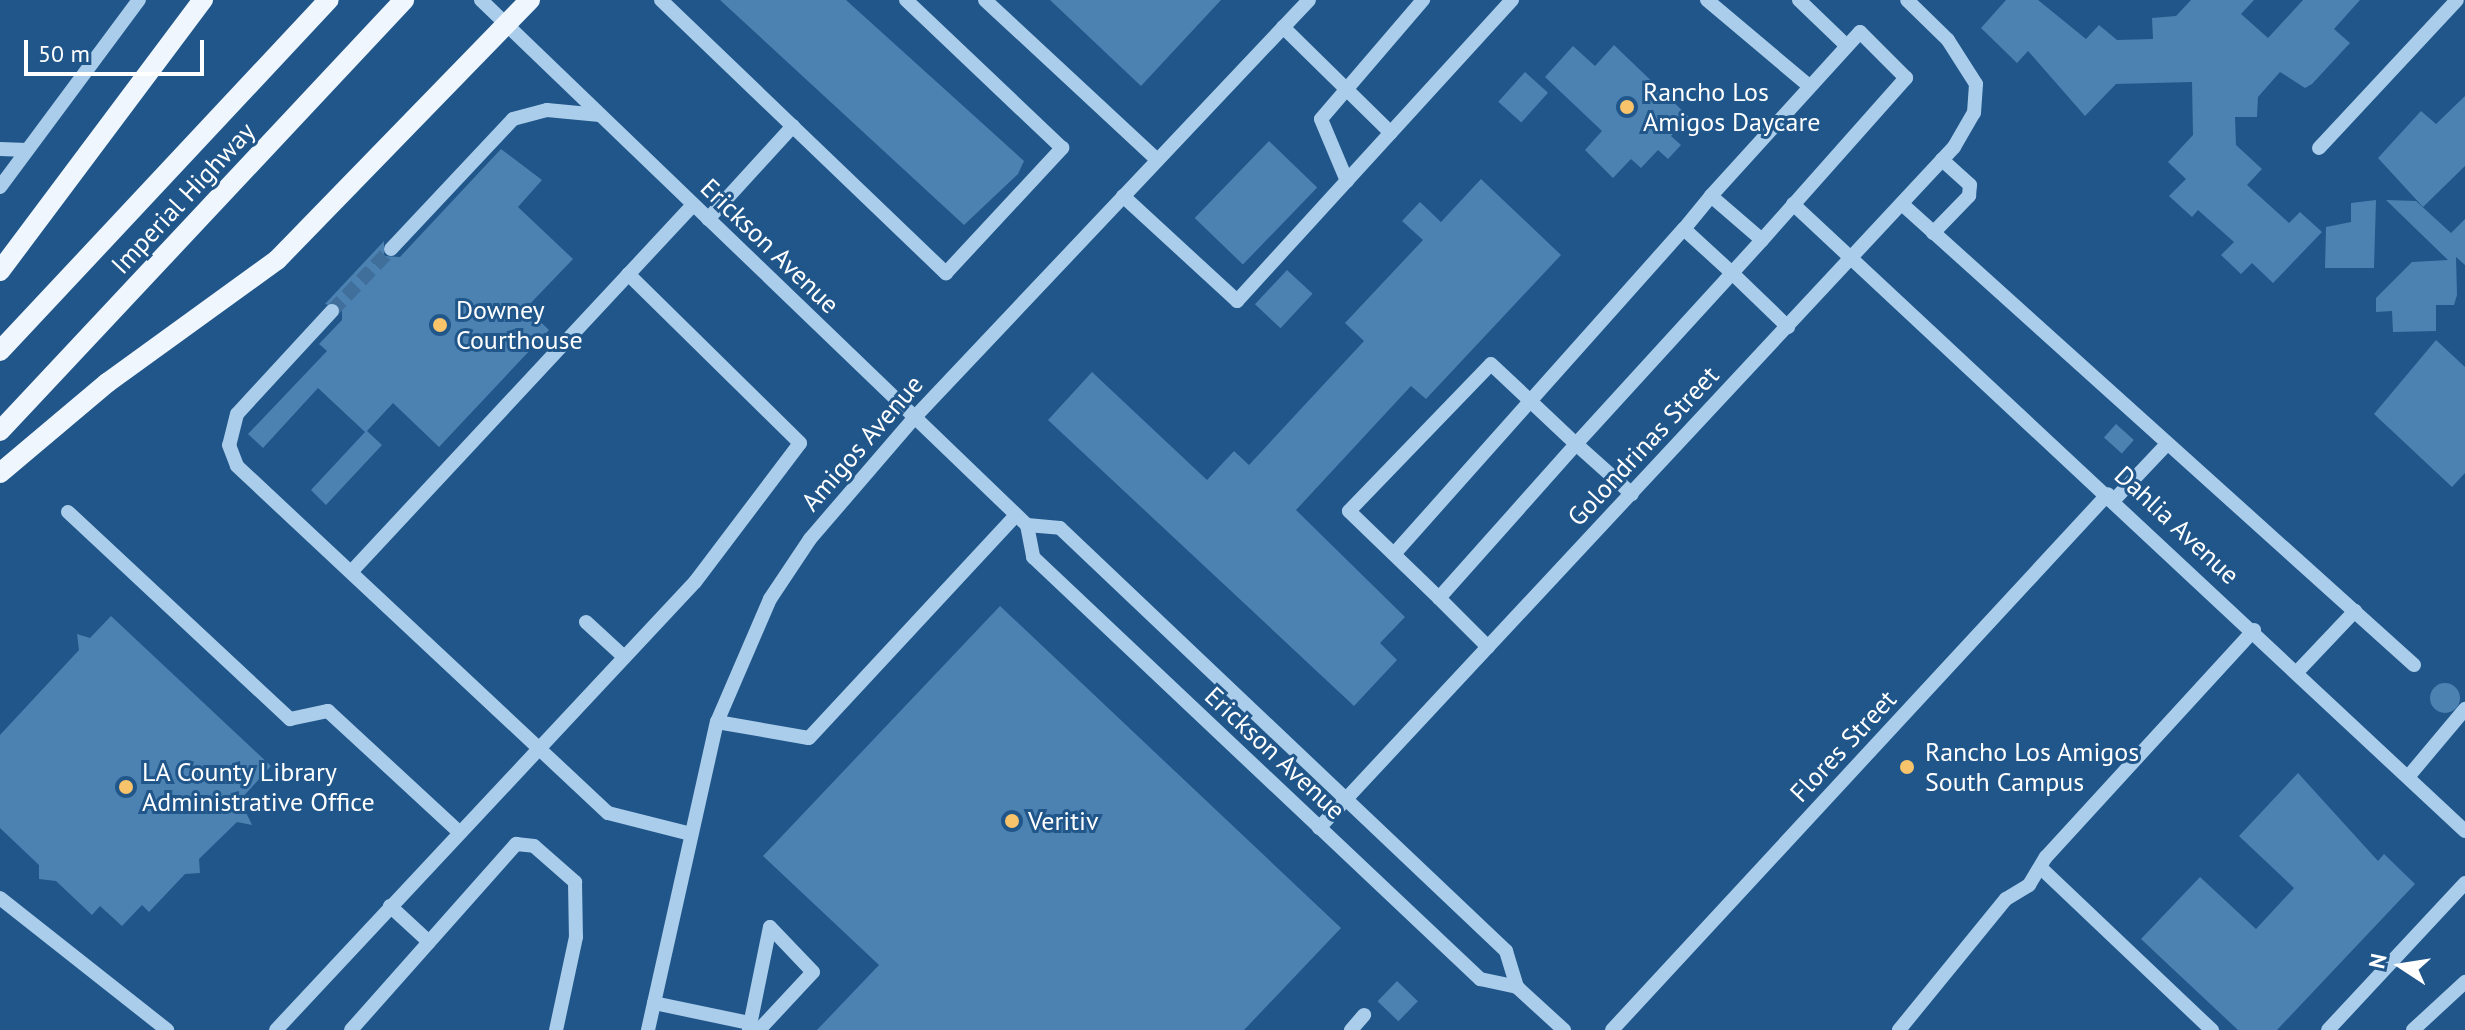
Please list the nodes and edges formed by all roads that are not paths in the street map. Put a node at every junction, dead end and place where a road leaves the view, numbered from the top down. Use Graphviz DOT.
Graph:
graph roads {
  1 [pos="139,0"];
  2 [pos="203,0"];
  3 [pos="329,0"];
  4 [pos="404,0"];
  5 [pos="481,0"];
  6 [pos="530,0"];
  7 [pos="661,0"];
  8 [pos="906,0"];
  9 [pos="985,0"];
  10 [pos="1423,0"];
  11 [pos="1512,0"];
  12 [pos="1707,0"];
  13 [pos="1799,0"];
  14 [pos="1907,0"];
  15 [pos="2457,0"];
  16 [pos="1307,1"];
  17 [pos="507,26"];
  18 [pos="1283,27"];
  19 [pos="1847,46"];
  20 [pos="1809,86"];
  21 [pos="1344,88"];
  22 [pos="600,115"];
  23 [pos="793,126"];
  24 [pos="1391,133"];
  25 [pos="2319,148"];
  26 [pos="0,149"];
  27 [pos="27,150"];
  28 [pos="1157,160"];
  29 [pos="1942,160"];
  30 [pos="1347,181"];
  31 [pos="0,187"];
  32 [pos="1123,196"];
  33 [pos="1711,196"];
  34 [pos="1793,204"];
  35 [pos="1902,204"];
  36 [pos="693,205"];
  37 [pos="708,219"];
  38 [pos="1684,229"];
  39 [pos="1933,233"];
  40 [pos="1762,240"];
  41 [pos="391,249"];
  42 [pos="1853,257"];
  43 [pos="0,271"];
  44 [pos="1732,273"];
  45 [pos="628,274"];
  46 [pos="332,311"];
  47 [pos="1788,327"];
  48 [pos="0,351"];
  49 [pos="1529,400"];
  50 [pos="914,418"];
  51 [pos="0,431"];
  52 [pos="1576,444"];
  53 [pos="2166,445"];
  54 [pos="0,473"];
  55 [pos="1632,494"];
  56 [pos="2112,497"];
  57 [pos="68,512"];
  58 [pos="1022,520"];
  59 [pos="1394,554"];
  60 [pos="352,571"];
  61 [pos="1439,598"];
  62 [pos="2355,611"];
  63 [pos="586,622"];
  64 [pos="2254,630"];
  65 [pos="1488,647"];
  66 [pos="624,657"];
  67 [pos="2414,665"];
  68 [pos="2298,671"];
  69 [pos="2465,709"];
  70 [pos="717,722"];
  71 [pos="538,747"];
  72 [pos="2408,777"];
  73 [pos="1347,798"];
  74 [pos="1319,828"];
  75 [pos="458,831"];
  76 [pos="2465,831"];
  77 [pos="687,833"];
  78 [pos="2041,868"];
  79 [pos="2465,883"];
  80 [pos="0,898"];
  81 [pos="390,906"];
  82 [pos="429,942"];
  83 [pos="2465,982"];
  84 [pos="1517,987"];
  85 [pos="654,1003"];
  86 [pos="1364,1015"];
  87 [pos="753,1028"];
  88 [pos="167,1030"];
  89 [pos="276,1030"];
  90 [pos="351,1030"];
  91 [pos="556,1030"];
  92 [pos="648,1030"];
  93 [pos="1351,1030"];
  94 [pos="1564,1030"];
  95 [pos="1612,1030"];
  96 [pos="1899,1030"];
  97 [pos="2212,1030"];
  98 [pos="2328,1030"];
  99 [pos="2413,1030"];
  1 -- 27 [label="street"];
  2 -- 43 [label="main road"];
  3 -- 48 [label="main road, Imperial Highway"];
  4 -- 51 [label="main road, Imperial Highway"];
  5 -- 17 [label="street, Erickson Avenue"];
  6 -- 17 [label="main road"];
  7 -- 23 [label="street"];
  8 -- 23 [label="street"];
  9 -- 28 [label="street"];
  10 -- 21 [label="street"];
  11 -- 24 [label="street"];
  12 -- 20 [label="street"];
  13 -- 19 [label="street"];
  14 -- 29 [label="street, Golondrinas Street"];
  15 -- 25 [label="street"];
  16 -- 18 [label="street, Amigos Avenue"];
  17 -- 22 [label="street, Erickson Avenue"];
  17 -- 54 [label="main road"];
  18 -- 21 [label="street"];
  18 -- 28 [label="street, Amigos Avenue"];
  19 -- 20 [label="street"];
  19 -- 34 [label="street"];
  20 -- 33 [label="street"];
  21 -- 24 [label="street"];
  21 -- 30 [label="street"];
  22 -- 36 [label="street, Erickson Avenue"];
  22 -- 41 [label="street"];
  23 -- 37 [label="street"];
  24 -- 30 [label="street"];
  26 -- 27 [label="street"];
  27 -- 31 [label="street"];
  28 -- 32 [label="street, Amigos Avenue"];
  29 -- 35 [label="street, Golondrinas Street"];
  29 -- 39 [label="street"];
  30 -- 32 [label="street"];
  32 -- 50 [label="street, Amigos Avenue"];
  33 -- 38 [label="street"];
  33 -- 40 [label="street"];
  34 -- 40 [label="street"];
  34 -- 42 [label="street, Dahlia Avenue"];
  35 -- 39 [label="street"];
  35 -- 42 [label="street, Golondrinas Street"];
  36 -- 37 [label="street, Erickson Avenue"];
  36 -- 45 [label="street"];
  37 -- 50 [label="street, Erickson Avenue"];
  38 -- 44 [label="street"];
  38 -- 49 [label="street"];
  39 -- 53 [label="street"];
  40 -- 44 [label="street"];
  42 -- 47 [label="street, Golondrinas Street"];
  42 -- 56 [label="street, Dahlia Avenue"];
  44 -- 47 [label="street"];
  44 -- 52 [label="street"];
  45 -- 60 [label="street"];
  45 -- 66 [label="street"];
  46 -- 60 [label="street"];
  47 -- 55 [label="street, Golondrinas Street"];
  49 -- 52 [label="street"];
  49 -- 59 [label="street"];
  49 -- 59 [label="street"];
  50 -- 58 [label="street, Erickson Avenue"];
  50 -- 70 [label="street, Amigos Avenue"];
  52 -- 55 [label="street"];
  52 -- 61 [label="street"];
  53 -- 56 [label="street, Flores Street"];
  53 -- 62 [label="street"];
  55 -- 65 [label="street, Golondrinas Street"];
  56 -- 64 [label="street, Dahlia Avenue"];
  56 -- 95 [label="street, Flores Street"];
  57 -- 75 [label="street"];
  58 -- 70 [label="street"];
  58 -- 73 [label="street, Erickson Avenue"];
  58 -- 74 [label="street, Erickson Avenue"];
  59 -- 61 [label="street"];
  60 -- 71 [label="street"];
  61 -- 65 [label="street"];
  62 -- 67 [label="street"];
  62 -- 68 [label="street"];
  63 -- 66 [label="street"];
  64 -- 68 [label="street, Dahlia Avenue"];
  64 -- 78 [label="street"];
  65 -- 73 [label="street, Golondrinas Street"];
  66 -- 71 [label="street"];
  68 -- 72 [label="street, Dahlia Avenue"];
  69 -- 72 [label="street"];
  70 -- 77 [label="street, Amigos Avenue"];
  71 -- 75 [label="street"];
  71 -- 77 [label="street"];
  72 -- 76 [label="street, Dahlia Avenue"];
  73 -- 74 [label="street, Golondrinas Street"];
  73 -- 84 [label="street, Erickson Avenue"];
  74 -- 84 [label="street, Erickson Avenue"];
  75 -- 81 [label="street"];
  77 -- 85 [label="street, Amigos Avenue"];
  78 -- 96 [label="street"];
  78 -- 97 [label="street"];
  79 -- 98 [label="street"];
  80 -- 88 [label="street"];
  81 -- 82 [label="street"];
  81 -- 89 [label="street"];
  82 -- 90 [label="street"];
  82 -- 91 [label="street"];
  83 -- 99 [label="street"];
  84 -- 94 [label="street, Erickson Avenue"];
  85 -- 87 [label="street"];
  85 -- 92 [label="street, Amigos Avenue"];
  86 -- 93 [label="street"];
  87 -- 87 [label="street"];
}
